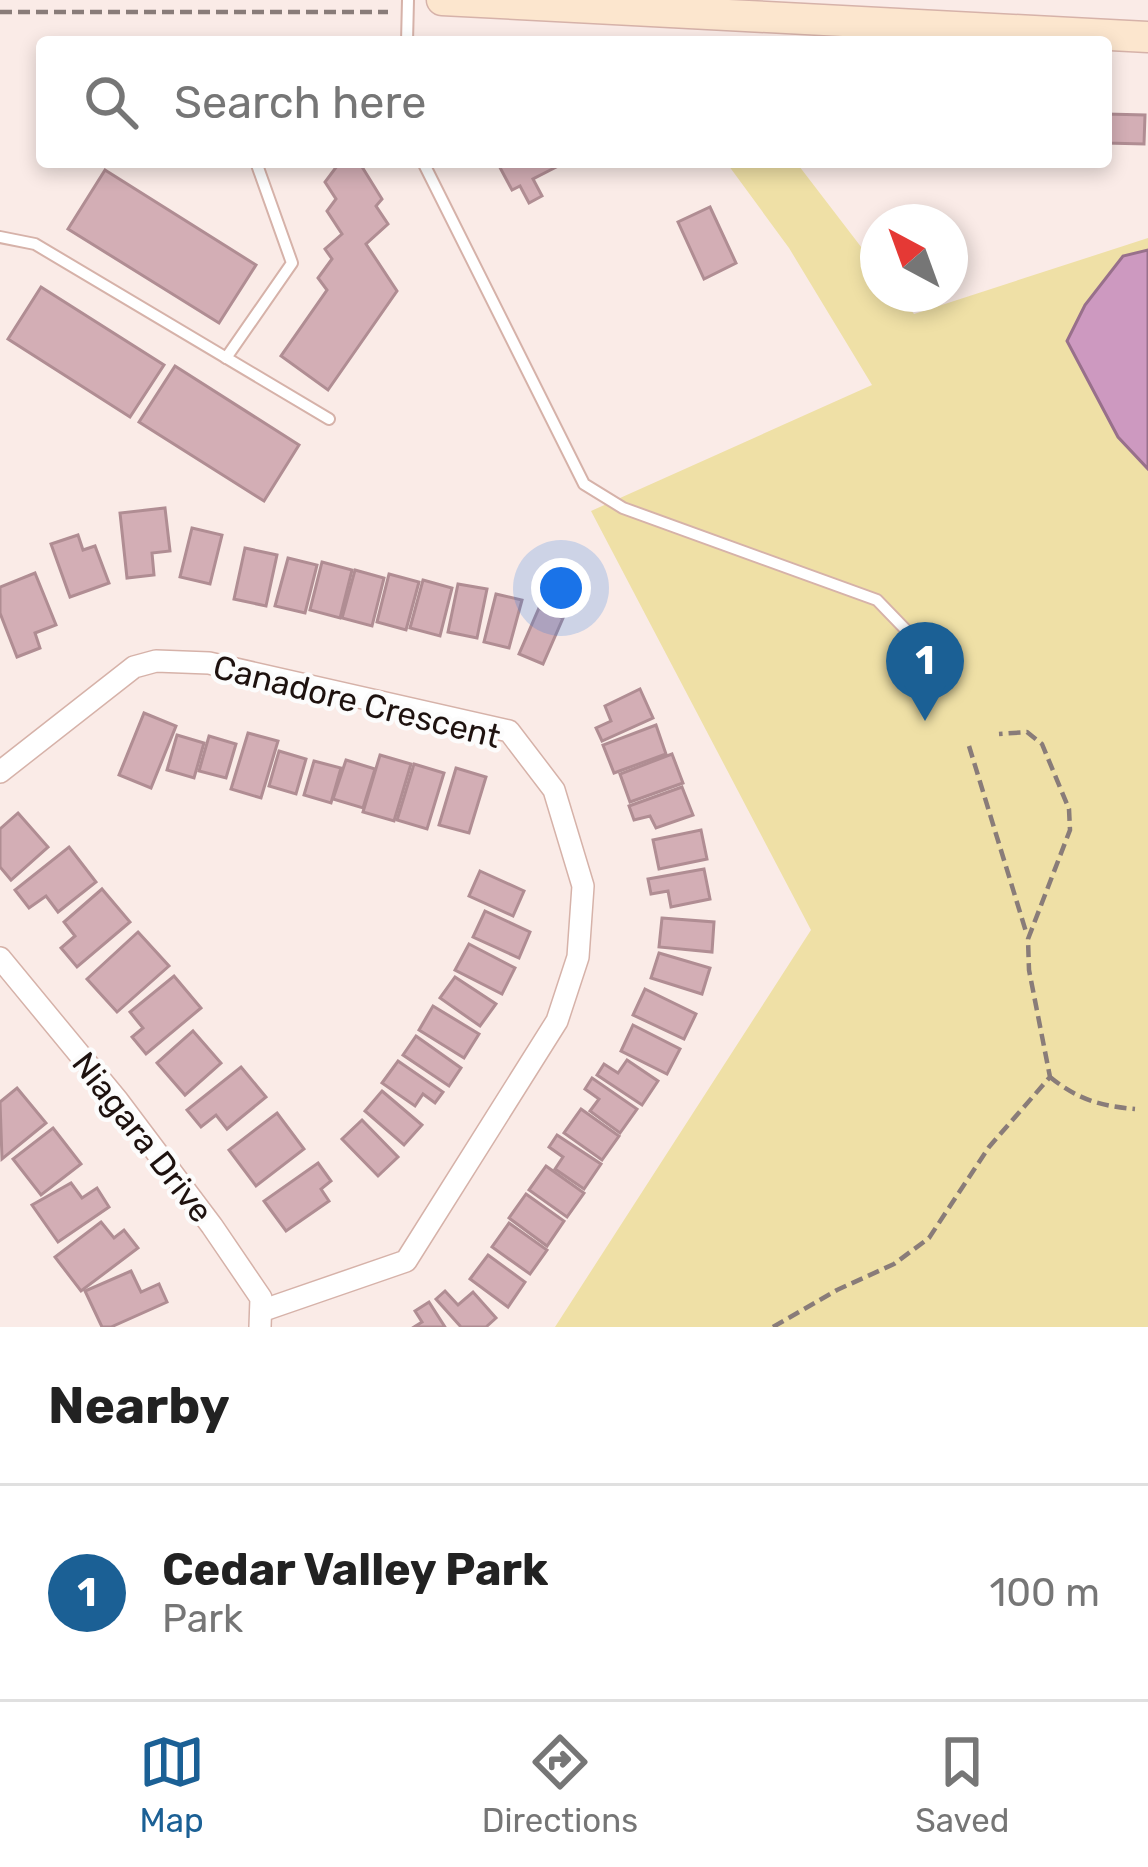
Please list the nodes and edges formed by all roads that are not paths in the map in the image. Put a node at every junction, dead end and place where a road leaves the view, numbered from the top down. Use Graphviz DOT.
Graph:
graph roads {
  1 [pos="408,0"];
  2 [pos="442,0"];
  3 [pos="891,12"];
  4 [pos="407,36"];
  5 [pos="1148,37"];
  6 [pos="258,168"];
  7 [pos="426,168"];
  8 [pos="0,237"];
  9 [pos="226,358"];
  10 [pos="328,419"];
  11 [pos="921,670"];
  12 [pos="0,772"];
  13 [pos="0,958"];
  14 [pos="260,1319"];
  1 -- 4 [label="lane"];
  2 -- 3 [label="main road"];
  3 -- 5 [label="main road"];
  6 -- 9 [label="lane"];
  7 -- 11 [label="lane"];
  8 -- 9 [label="lane"];
  9 -- 10 [label="lane"];
  12 -- 14 [label="street, Canadore Crescent"];
  13 -- 14 [label="street, Niagara Drive"];
}
